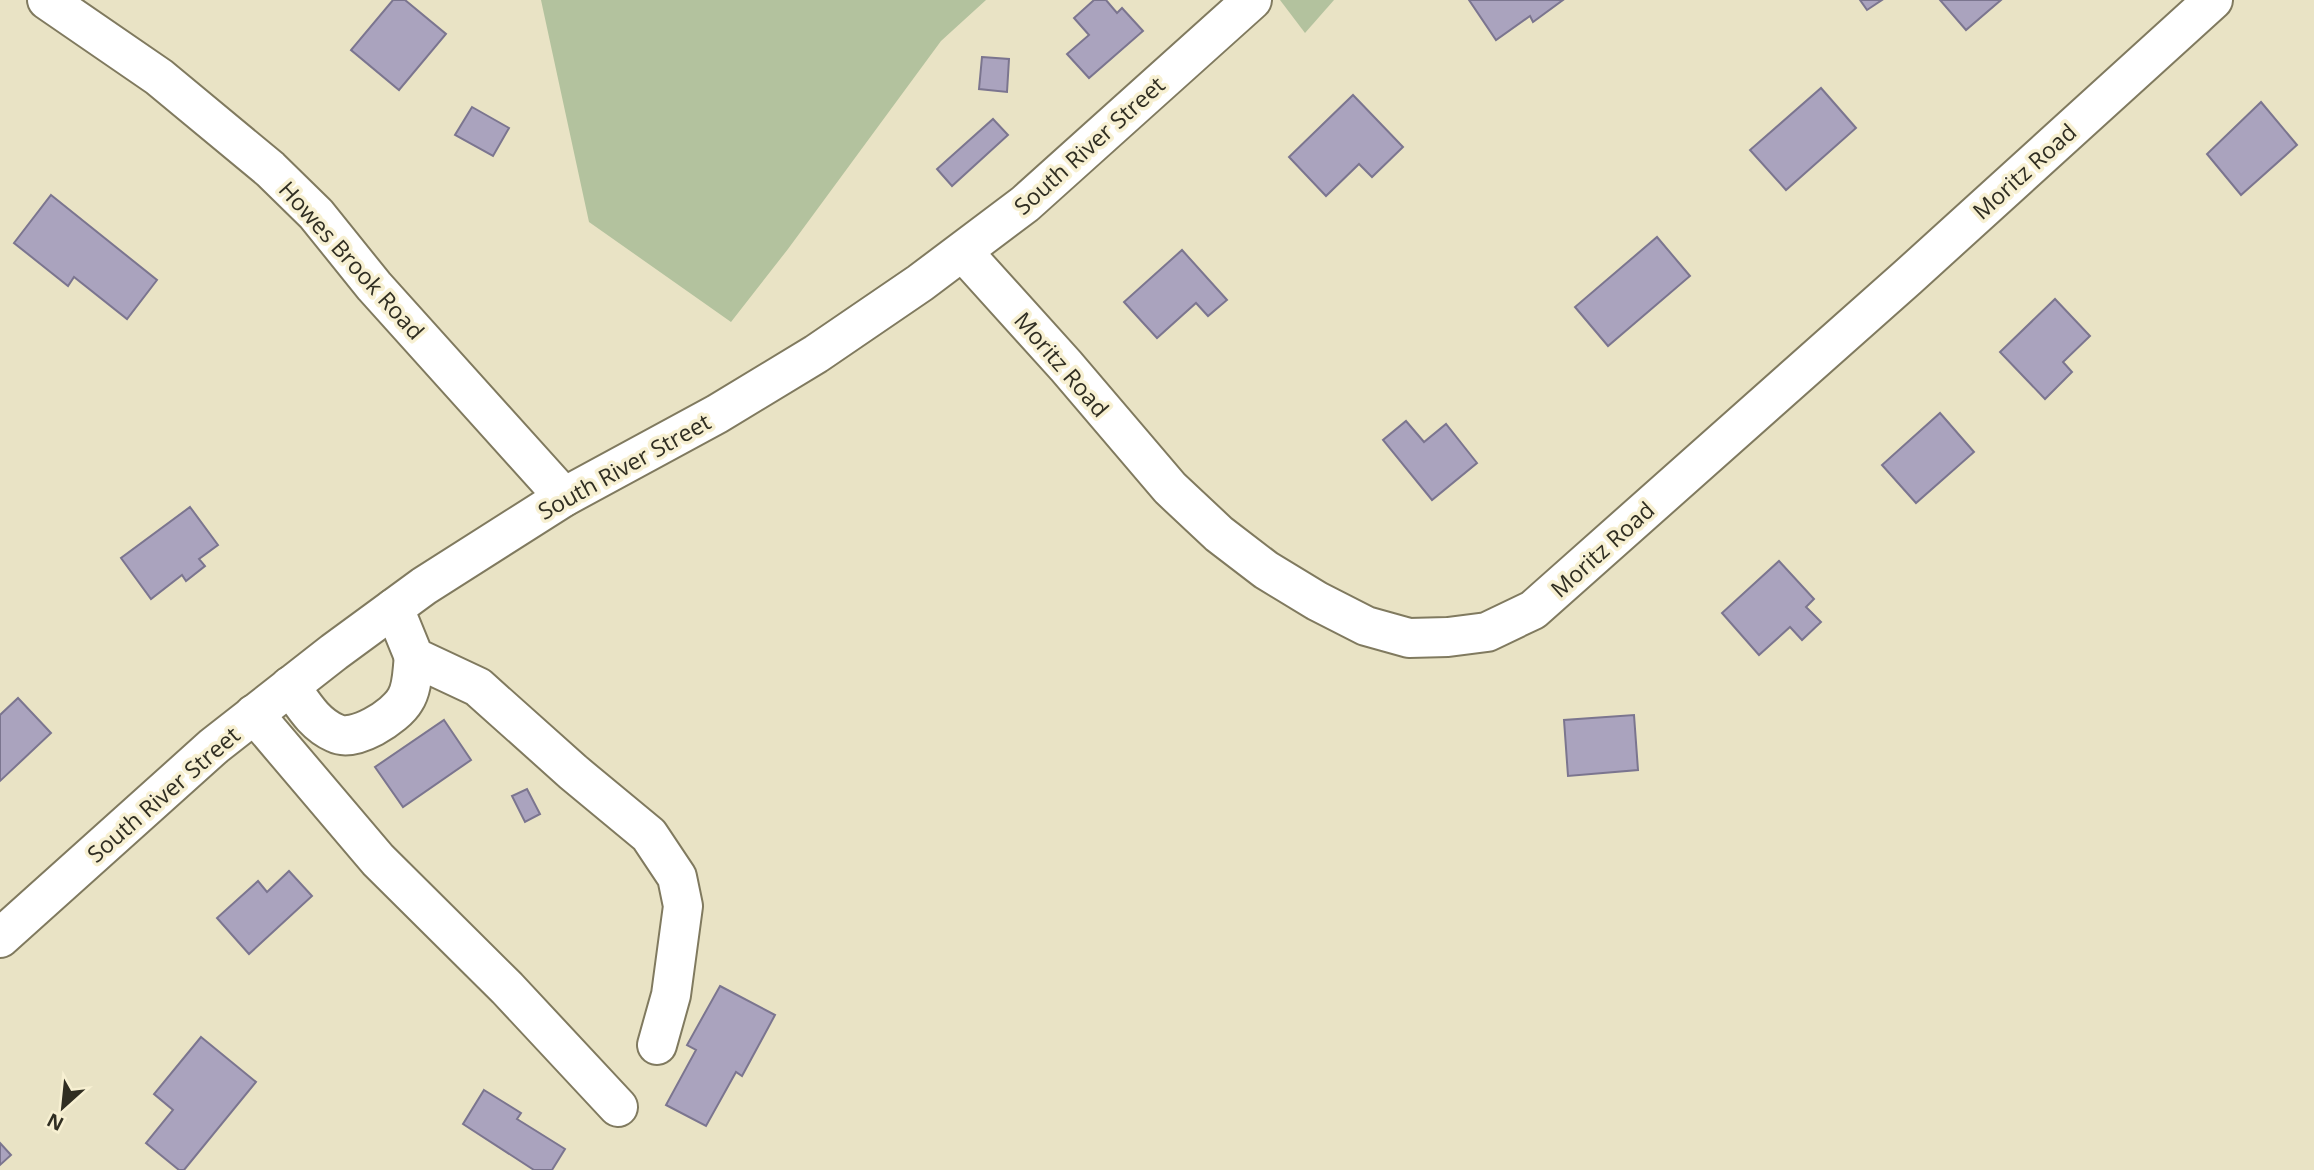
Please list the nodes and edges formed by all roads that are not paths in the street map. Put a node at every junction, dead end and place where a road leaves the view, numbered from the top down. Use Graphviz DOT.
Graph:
graph roads {
  1 [pos="47,0"];
  2 [pos="1252,0"];
  3 [pos="2213,0"];
  4 [pos="963,252"];
  5 [pos="564,497"];
  6 [pos="394,608"];
  7 [pos="414,657"];
  8 [pos="290,686"];
  9 [pos="254,714"];
  10 [pos="0,939"];
  11 [pos="657,1045"];
  12 [pos="618,1107"];
  1 -- 5 [label="street, Howes Brook Road"];
  2 -- 4 [label="street, South River Street"];
  3 -- 4 [label="street, Moritz Road"];
  4 -- 5 [label="street, South River Street"];
  5 -- 6 [label="street, South River Street"];
  6 -- 7 [label="street"];
  6 -- 8 [label="street, South River Street"];
  7 -- 8 [label="street"];
  7 -- 11 [label="street"];
  8 -- 9 [label="street, South River Street"];
  9 -- 10 [label="street, South River Street"];
  9 -- 12 [label="street"];
}
